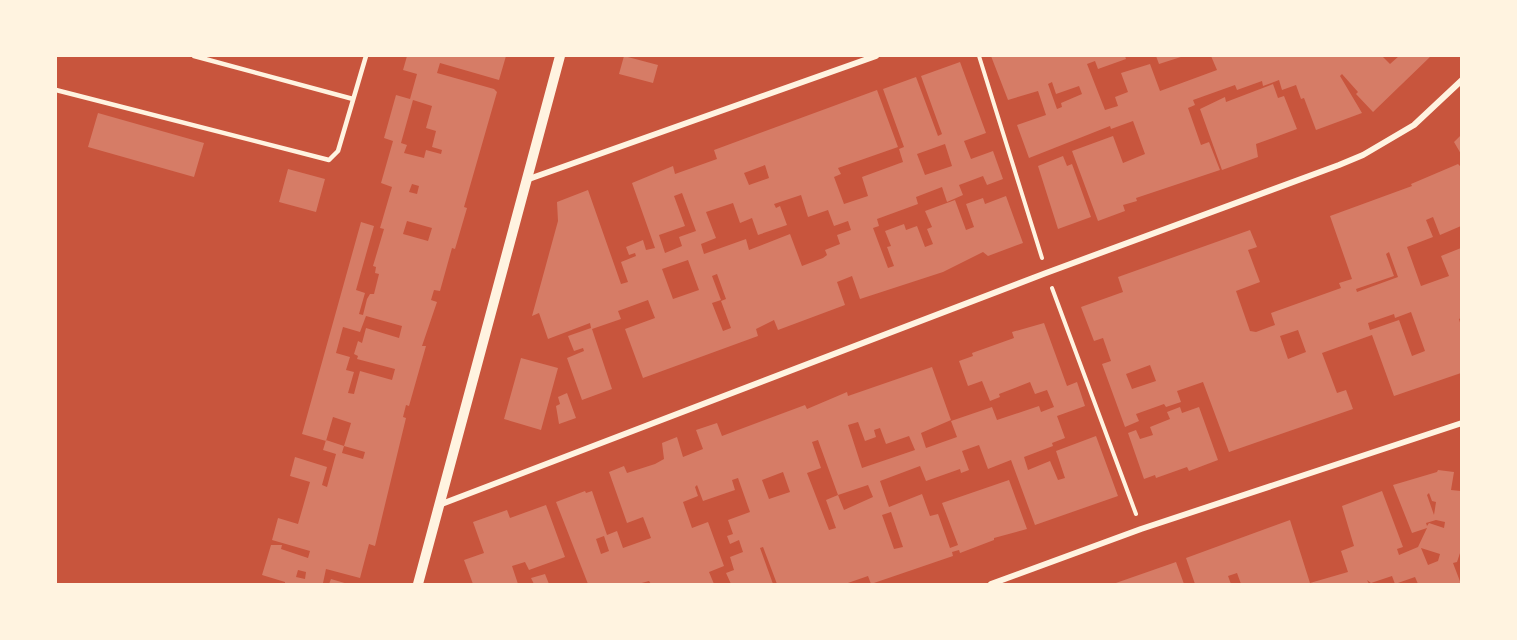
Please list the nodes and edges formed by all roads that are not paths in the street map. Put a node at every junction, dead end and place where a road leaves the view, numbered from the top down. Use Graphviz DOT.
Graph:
graph roads {
  1 [pos="194,56"];
  2 [pos="366,56"];
  3 [pos="560,56"];
  4 [pos="876,56"];
  5 [pos="1461,80"];
  6 [pos="56,90"];
  7 [pos="353,99"];
  8 [pos="526,180"];
  9 [pos="1461,423"];
  10 [pos="439,506"];
  11 [pos="417,585"];
  12 [pos="991,585"];
  1 -- 7 [label="lane"];
  2 -- 7 [label="lane"];
  3 -- 8 [label="street"];
  4 -- 8 [label="street"];
  5 -- 10 [label="street"];
  6 -- 7 [label="lane"];
  8 -- 10 [label="street"];
  9 -- 12 [label="street"];
  10 -- 11 [label="street"];
}
